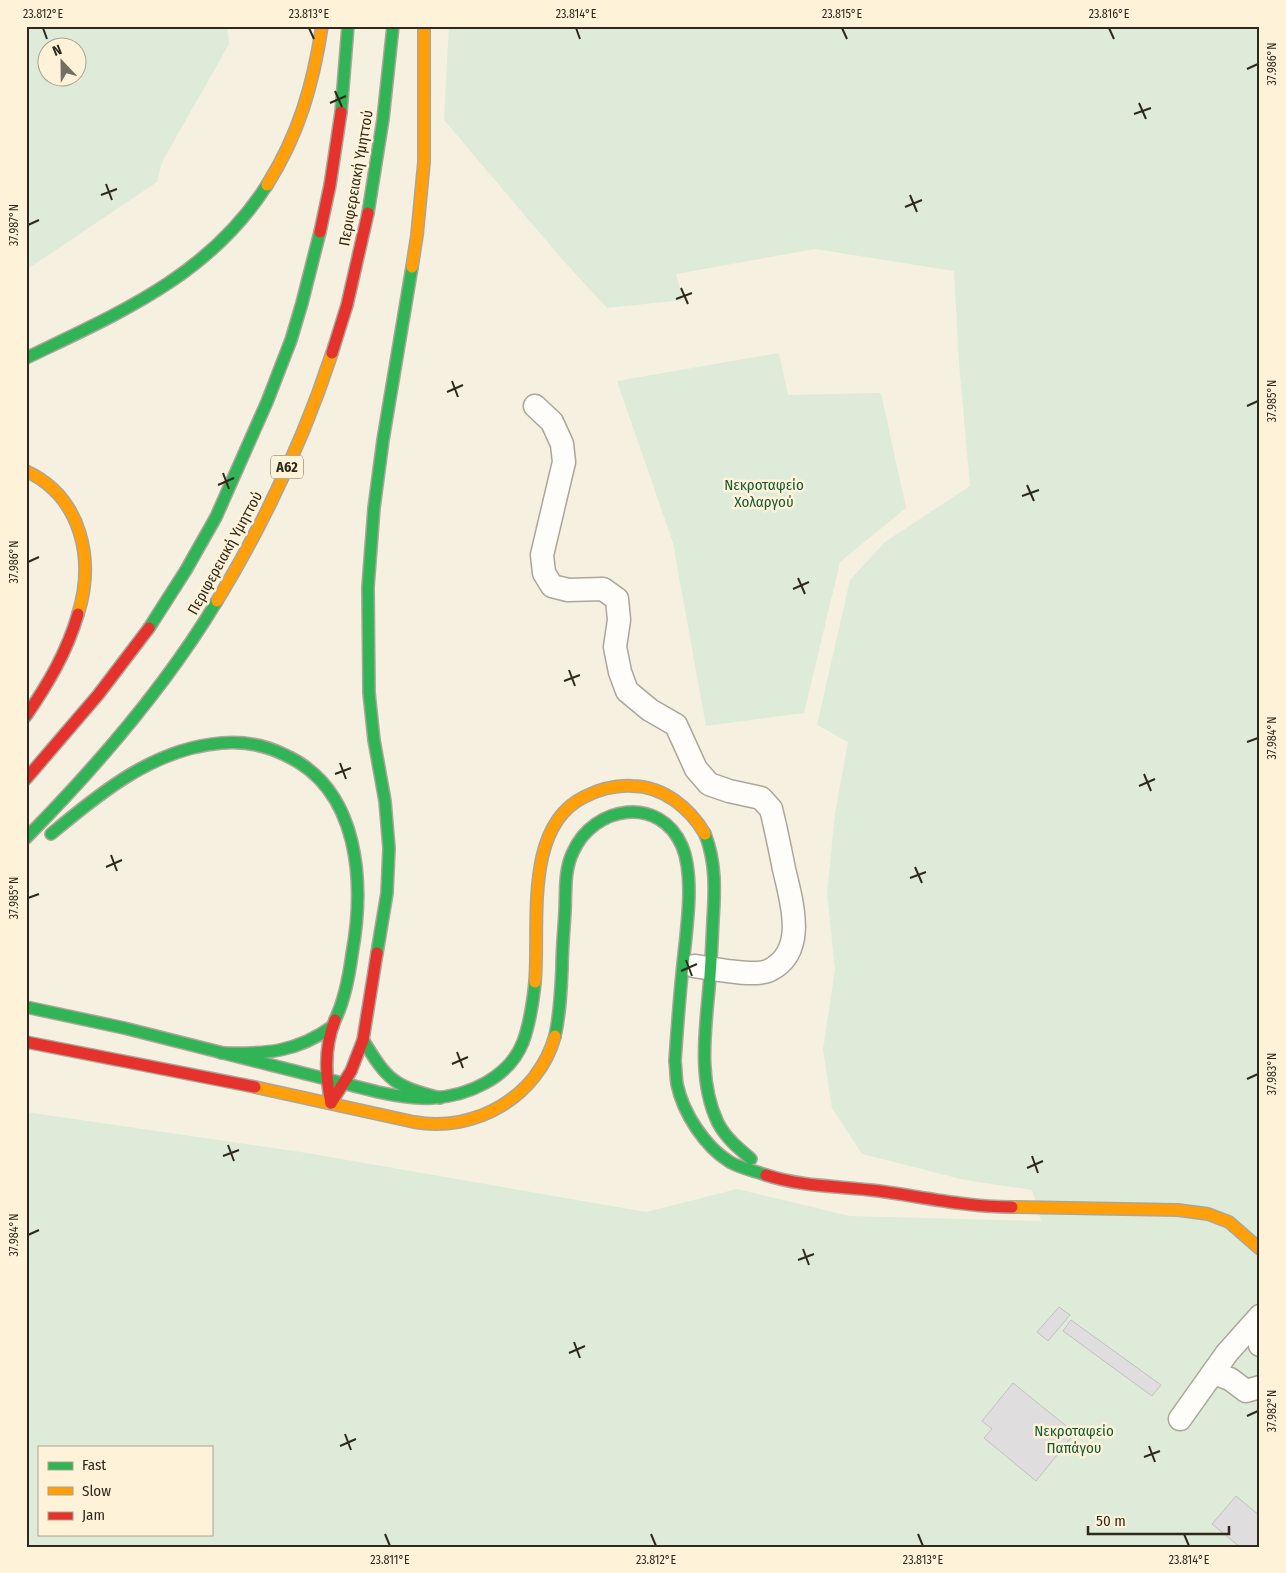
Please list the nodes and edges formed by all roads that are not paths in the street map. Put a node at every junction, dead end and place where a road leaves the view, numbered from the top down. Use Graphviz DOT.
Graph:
graph roads {
  1 [pos="322,26"];
  2 [pos="348,26"];
  3 [pos="394,26"];
  4 [pos="424,26"];
  5 [pos="26,358"];
  6 [pos="535,406"];
  7 [pos="26,470"];
  8 [pos="26,716"];
  9 [pos="26,779"];
  10 [pos="26,838"];
  11 [pos="39,845"];
  12 [pos="683,964"];
  13 [pos="710,968"];
  14 [pos="26,1007"];
  15 [pos="333,1026"];
  16 [pos="363,1040"];
  17 [pos="26,1042"];
  18 [pos="221,1053"];
  19 [pos="326,1080"];
  20 [pos="344,1084"];
  21 [pos="440,1098"];
  22 [pos="331,1103"];
  23 [pos="878,1191"];
  24 [pos="1260,1249"];
  25 [pos="1258,1319"];
  26 [pos="1260,1344"];
  27 [pos="1213,1373"];
  28 [pos="1260,1387"];
  29 [pos="1180,1419"];
  1 -- 5 [label="main road"];
  2 -- 9 [label="main road, Περιφερειακή Υμηττού"];
  3 -- 10 [label="main road, Περιφερειακή Υμηττού / Α62"];
  4 -- 16 [label="main road"];
  6 -- 13 [label="street"];
  7 -- 8 [label="main road"];
  11 -- 15 [label="main road"];
  12 -- 13 [label="street"];
  12 -- 22 [label="main road"];
  12 -- 23 [label="main road"];
  13 -- 21 [label="main road"];
  13 -- 23 [label="main road"];
  14 -- 18 [label="main road"];
  15 -- 18 [label="main road"];
  15 -- 19 [label="main road"];
  16 -- 20 [label="main road"];
  16 -- 21 [label="main road"];
  17 -- 22 [label="main road"];
  18 -- 19 [label="main road"];
  19 -- 20 [label="main road"];
  19 -- 22 [label="main road"];
  20 -- 21 [label="main road"];
  20 -- 22 [label="main road"];
  23 -- 24 [label="main road"];
  25 -- 26 [label="street"];
  25 -- 27 [label="street"];
  27 -- 28 [label="street"];
  27 -- 29 [label="street"];
}
